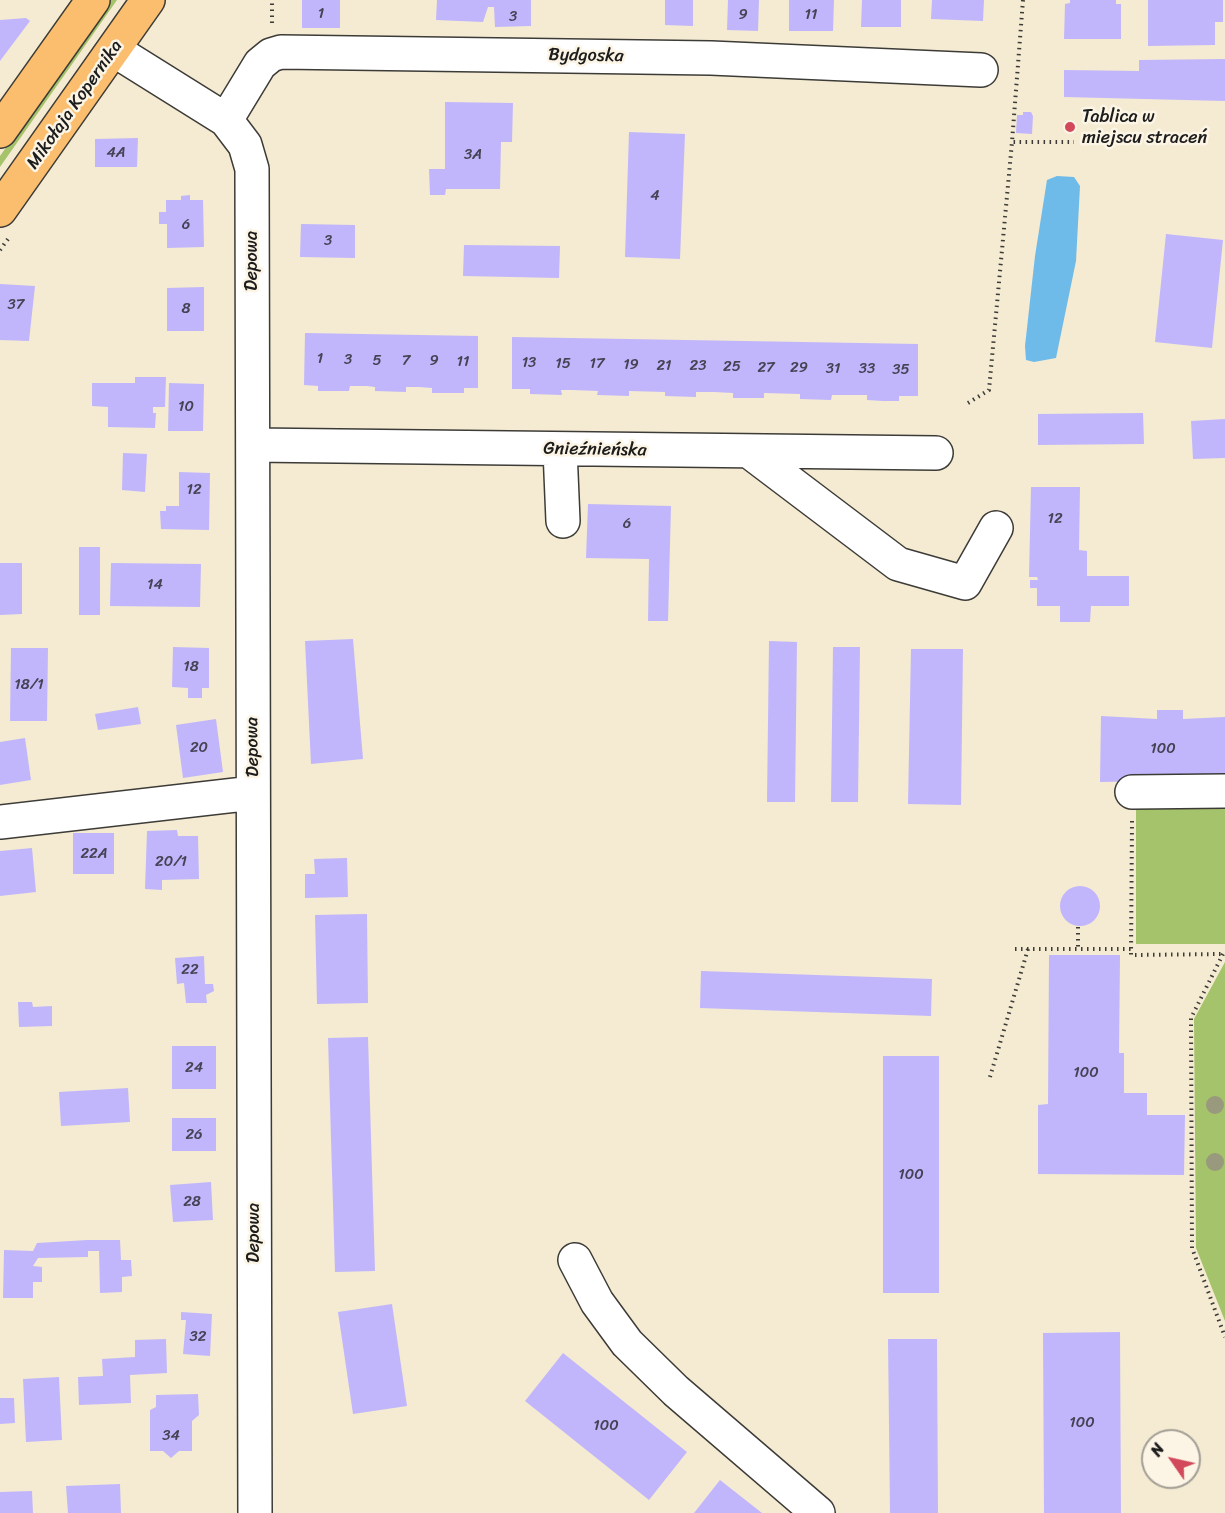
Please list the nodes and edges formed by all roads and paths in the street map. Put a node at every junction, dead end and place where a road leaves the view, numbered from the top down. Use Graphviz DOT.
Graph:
graph roads {
  1 [pos="93,0"];
  2 [pos="148,0"];
  3 [pos="1023,0"];
  4 [pos="114,50"];
  5 [pos="981,70"];
  6 [pos="226,120"];
  7 [pos="0,131"];
  8 [pos="1012,142"];
  9 [pos="1074,142"];
  10 [pos="0,210"];
  11 [pos="968,403"];
  12 [pos="253,445"];
  13 [pos="560,450"];
  14 [pos="750,452"];
  15 [pos="936,453"];
  16 [pos="563,521"];
  17 [pos="996,528"];
  18 [pos="1225,790"];
  19 [pos="253,792"];
  20 [pos="1132,792"];
  21 [pos="0,822"];
  22 [pos="1077,927"];
  23 [pos="1016,949"];
  24 [pos="1028,949"];
  25 [pos="1078,949"];
  26 [pos="1131,950"];
  27 [pos="1224,954"];
  28 [pos="990,1077"];
  29 [pos="575,1260"];
  30 [pos="1225,1337"];
  31 [pos="255,1513"];
  32 [pos="818,1513"];
  1 -- 7 [label="main road"];
  2 -- 4 [label="main road, Mikołaja Kopernika"];
  3 -- 8 [label="path"];
  4 -- 6 [label="street, Depowa"];
  4 -- 10 [label="main road, Mikołaja Kopernika"];
  5 -- 6 [label="street, Bydgoska"];
  6 -- 12 [label="street, Depowa"];
  8 -- 9 [label="path"];
  8 -- 11 [label="path"];
  12 -- 13 [label="street, Gnieźnieńska"];
  12 -- 19 [label="street, Depowa"];
  13 -- 14 [label="street, Gnieźnieńska"];
  13 -- 16 [label="street"];
  14 -- 15 [label="street, Gnieźnieńska"];
  14 -- 17 [label="street"];
  18 -- 20 [label="street"];
  19 -- 21 [label="street"];
  19 -- 31 [label="street, Depowa"];
  20 -- 26 [label="path"];
  22 -- 25 [label="path"];
  23 -- 24 [label="path"];
  24 -- 25 [label="path"];
  24 -- 28 [label="path"];
  25 -- 26 [label="path"];
  26 -- 27 [label="path"];
  27 -- 30 [label="path"];
  29 -- 32 [label="street"];
}
